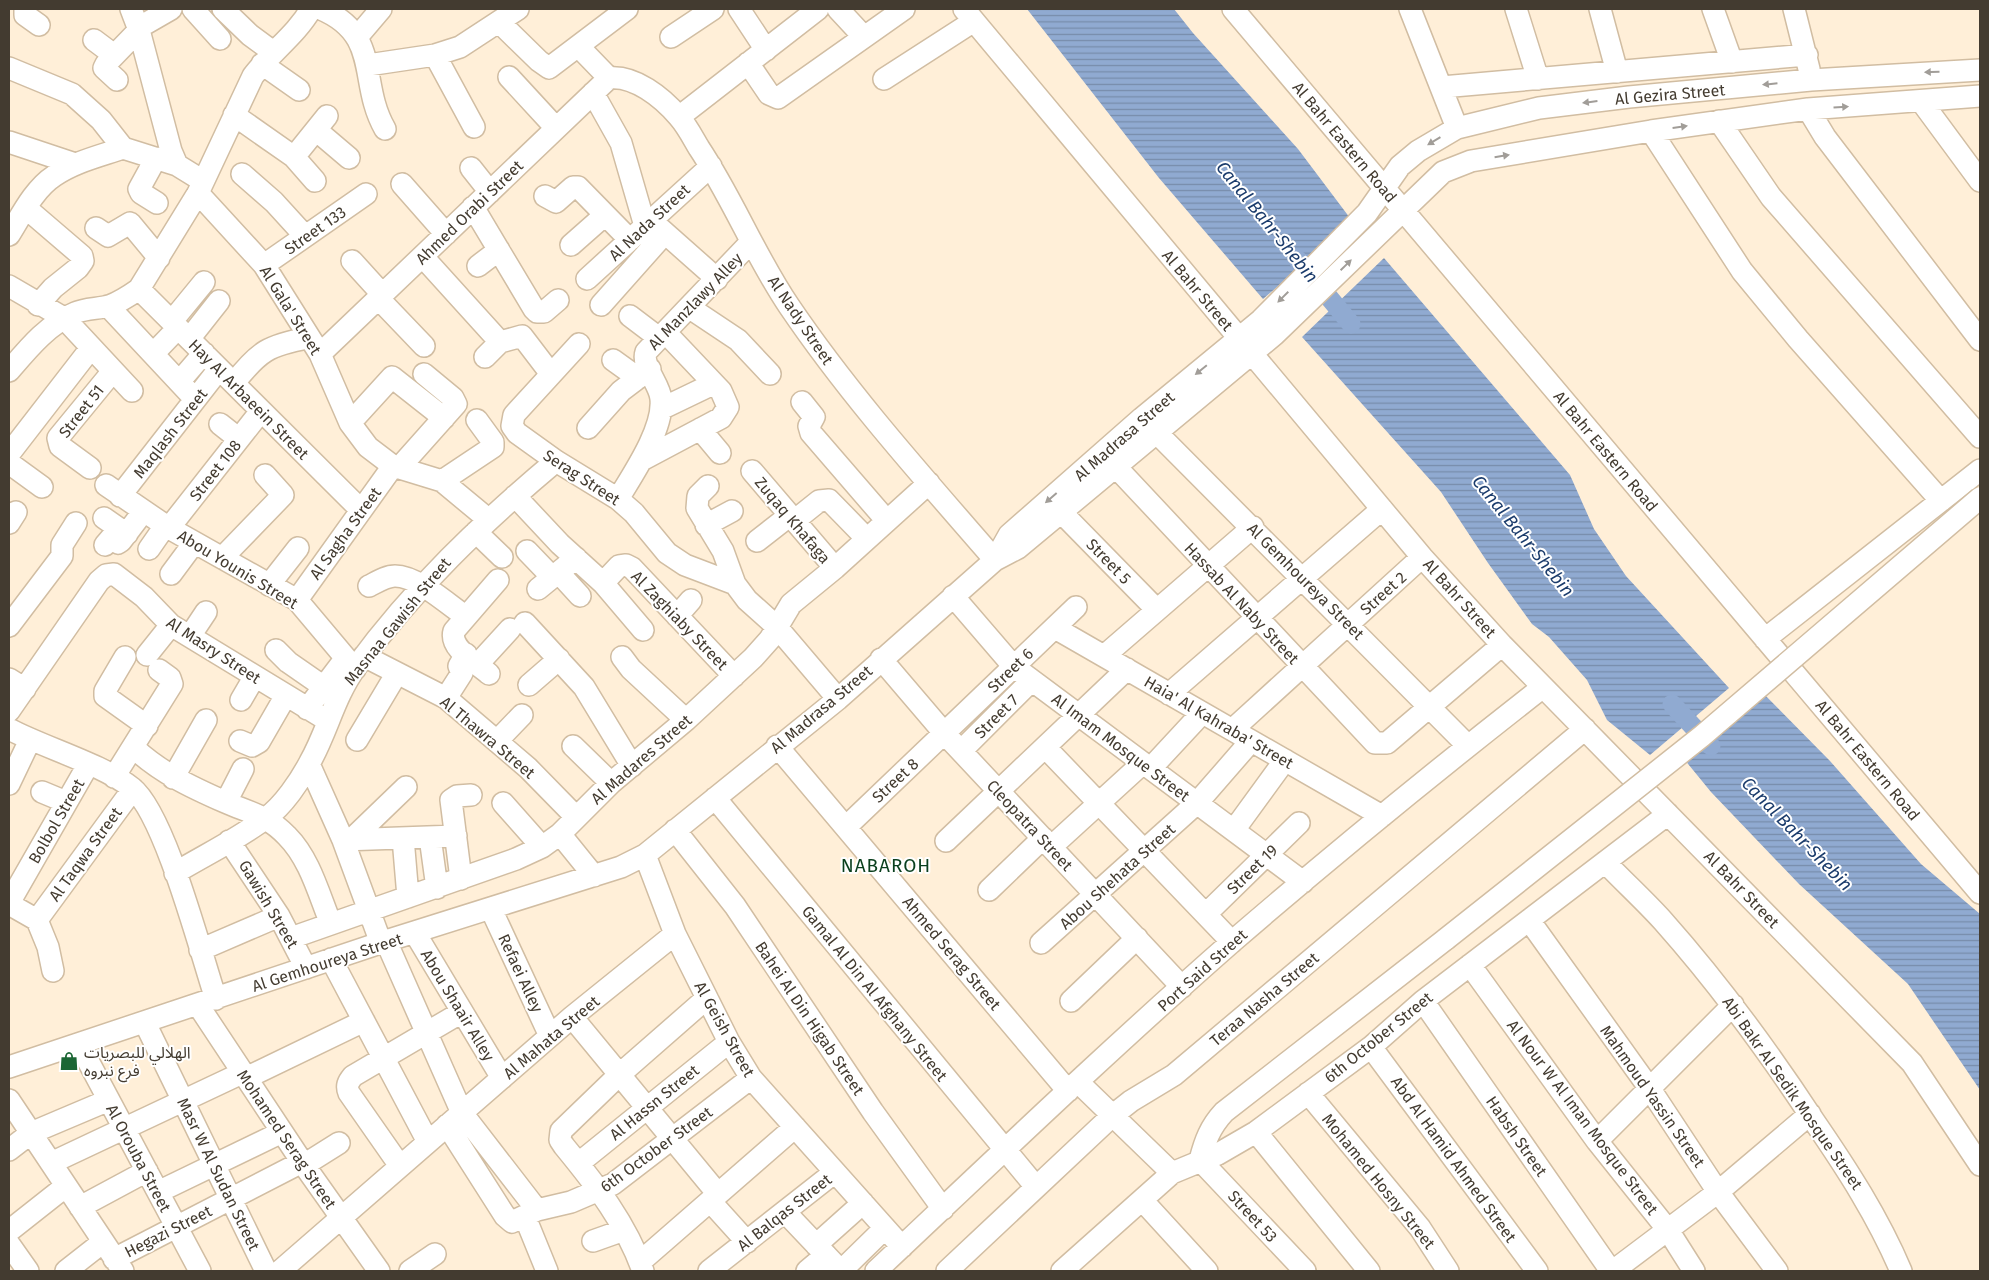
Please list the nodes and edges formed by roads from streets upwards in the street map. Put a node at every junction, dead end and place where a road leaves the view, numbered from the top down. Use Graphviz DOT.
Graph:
graph roads {
  1 [pos="25,9"];
  2 [pos="170,9"];
  3 [pos="193,9"];
  4 [pos="380,9"];
  5 [pos="518,9"];
  6 [pos="626,9"];
  7 [pos="713,9"];
  8 [pos="738,9"];
  9 [pos="818,9"];
  10 [pos="838,9"];
  11 [pos="904,9"];
  12 [pos="1233,9"];
  13 [pos="1410,9"];
  14 [pos="1516,9"];
  15 [pos="1600,9"];
  16 [pos="1713,9"];
  17 [pos="1794,9"];
  18 [pos="310,10"];
  19 [pos="229,15"];
  20 [pos="969,15"];
  21 [pos="136,22"];
  22 [pos="499,22"];
  23 [pos="39,25"];
  24 [pos="358,36"];
  25 [pos="671,37"];
  26 [pos="864,37"];
  27 [pos="94,40"];
  28 [pos="578,46"];
  29 [pos="766,50"];
  30 [pos="114,55"];
  31 [pos="435,55"];
  32 [pos="1807,55"];
  33 [pos="267,58"];
  34 [pos="1732,62"];
  35 [pos="748,63"];
  36 [pos="368,65"];
  37 [pos="9,68"];
  38 [pos="1980,70"];
  39 [pos="1617,72"];
  40 [pos="509,77"];
  41 [pos="615,77"];
  42 [pos="884,79"];
  43 [pos="1538,79"];
  44 [pos="117,80"];
  45 [pos="1811,80"];
  46 [pos="1442,87"];
  47 [pos="299,90"];
  48 [pos="593,93"];
  49 [pos="1980,96"];
  50 [pos="1921,101"];
  51 [pos="1808,109"];
  52 [pos="234,115"];
  53 [pos="679,117"];
  54 [pos="1719,121"];
  55 [pos="474,127"];
  56 [pos="556,128"];
  57 [pos="1457,128"];
  58 [pos="386,129"];
  59 [pos="1652,131"];
  60 [pos="9,142"];
  61 [pos="123,148"];
  62 [pos="294,157"];
  63 [pos="156,158"];
  64 [pos="349,158"];
  65 [pos="75,164"];
  66 [pos="177,165"];
  67 [pos="711,166"];
  68 [pos="471,168"];
  69 [pos="242,174"];
  70 [pos="1980,181"];
  71 [pos="315,182"];
  72 [pos="402,184"];
  73 [pos="201,187"];
  74 [pos="1384,188"];
  75 [pos="490,192"];
  76 [pos="366,194"];
  77 [pos="545,196"];
  78 [pos="157,203"];
  79 [pos="473,207"];
  80 [pos="26,208"];
  81 [pos="1402,212"];
  82 [pos="605,214"];
  83 [pos="654,227"];
  84 [pos="96,228"];
  85 [pos="446,234"];
  86 [pos="9,235"];
  87 [pos="305,236"];
  88 [pos="630,240"];
  89 [pos="752,242"];
  90 [pos="571,245"];
  91 [pos="499,250"];
  92 [pos="423,257"];
  93 [pos="160,258"];
  94 [pos="352,261"];
  95 [pos="264,265"];
  96 [pos="478,266"];
  97 [pos="587,279"];
  98 [pos="717,279"];
  99 [pos="204,282"];
  100 [pos="9,286"];
  101 [pos="144,293"];
  102 [pos="380,296"];
  103 [pos="558,300"];
  104 [pos="219,301"];
  105 [pos="38,305"];
  106 [pos="601,305"];
  107 [pos="108,306"];
  108 [pos="690,308"];
  109 [pos="630,316"];
  110 [pos="64,318"];
  111 [pos="124,323"];
  112 [pos="1267,328"];
  113 [pos="186,335"];
  114 [pos="662,336"];
  115 [pos="1980,340"];
  116 [pos="579,344"];
  117 [pos="314,346"];
  118 [pos="424,346"];
  119 [pos="1245,347"];
  120 [pos="91,348"];
  121 [pos="153,354"];
  122 [pos="613,360"];
  123 [pos="9,371"];
  124 [pos="113,371"];
  125 [pos="424,374"];
  126 [pos="551,374"];
  127 [pos="644,374"];
  128 [pos="770,374"];
  129 [pos="227,376"];
  130 [pos="179,382"];
  131 [pos="713,384"];
  132 [pos="132,391"];
  133 [pos="196,400"];
  134 [pos="802,402"];
  135 [pos="661,409"];
  136 [pos="261,411"];
  137 [pos="444,418"];
  138 [pos="477,420"];
  139 [pos="350,423"];
  140 [pos="220,424"];
  141 [pos="1150,426"];
  142 [pos="588,428"];
  143 [pos="700,429"];
  144 [pos="1980,437"];
  145 [pos="239,439"];
  146 [pos="11,450"];
  147 [pos="720,453"];
  148 [pos="642,460"];
  149 [pos="556,461"];
  150 [pos="397,467"];
  151 [pos="1116,467"];
  152 [pos="90,468"];
  153 [pos="1980,470"];
  154 [pos="752,471"];
  155 [pos="265,475"];
  156 [pos="442,481"];
  157 [pos="929,483"];
  158 [pos="708,486"];
  159 [pos="42,487"];
  160 [pos="113,490"];
  161 [pos="515,496"];
  162 [pos="1980,498"];
  163 [pos="618,499"];
  164 [pos="1941,501"];
  165 [pos="360,509"];
  166 [pos="1382,509"];
  167 [pos="732,511"];
  168 [pos="143,512"];
  169 [pos="1061,512"];
  170 [pos="104,518"];
  171 [pos="792,518"];
  172 [pos="887,521"];
  173 [pos="76,523"];
  174 [pos="706,525"];
  175 [pos="482,526"];
  176 [pos="167,527"];
  177 [pos="1253,527"];
  178 [pos="127,534"];
  179 [pos="866,539"];
  180 [pos="756,540"];
  181 [pos="194,542"];
  182 [pos="105,545"];
  183 [pos="149,548"];
  184 [pos="298,548"];
  185 [pos="527,551"];
  186 [pos="502,557"];
  187 [pos="1422,557"];
  188 [pos="222,558"];
  189 [pos="576,558"];
  190 [pos="995,560"];
  191 [pos="1208,566"];
  192 [pos="835,568"];
  193 [pos="171,574"];
  194 [pos="1303,578"];
  195 [pos="550,579"];
  196 [pos="498,580"];
  197 [pos="603,583"];
  198 [pos="735,584"];
  199 [pos="270,585"];
  200 [pos="422,585"];
  201 [pos="369,586"];
  202 [pos="580,596"];
  203 [pos="953,596"];
  204 [pos="297,600"];
  205 [pos="691,600"];
  206 [pos="1076,607"];
  207 [pos="1157,610"];
  208 [pos="206,612"];
  209 [pos="677,616"];
  210 [pos="466,617"];
  211 [pos="1256,618"];
  212 [pos="1348,624"];
  213 [pos="171,625"];
  214 [pos="9,626"];
  215 [pos="776,626"];
  216 [pos="1055,628"];
  217 [pos="643,630"];
  218 [pos="190,636"];
  219 [pos="1765,639"];
  220 [pos="1502,645"];
  221 [pos="276,650"];
  222 [pos="1104,656"];
  223 [pos="125,657"];
  224 [pos="622,657"];
  225 [pos="559,659"];
  226 [pos="881,659"];
  227 [pos="355,661"];
  228 [pos="478,664"];
  229 [pos="1014,667"];
  230 [pos="1302,667"];
  231 [pos="1127,669"];
  232 [pos="397,673"];
  233 [pos="255,676"];
  234 [pos="734,676"];
  235 [pos="1031,681"];
  236 [pos="17,684"];
  237 [pos="529,685"];
  238 [pos="324,687"];
  239 [pos="1543,687"];
  240 [pos="1169,694"];
  241 [pos="285,696"];
  242 [pos="446,698"];
  243 [pos="838,699"];
  244 [pos="240,700"];
  245 [pos="1429,707"];
  246 [pos="307,710"];
  247 [pos="9,711"];
  248 [pos="1202,712"];
  249 [pos="522,715"];
  250 [pos="1079,715"];
  251 [pos="206,720"];
  252 [pos="327,720"];
  253 [pos="686,720"];
  254 [pos="147,726"];
  255 [pos="9,729"];
  256 [pos="1585,729"];
  257 [pos="1232,730"];
  258 [pos="945,734"];
  259 [pos="30,740"];
  260 [pos="357,740"];
  261 [pos="240,741"];
  262 [pos="497,741"];
  263 [pos="1251,741"];
  264 [pos="572,746"];
  265 [pos="777,746"];
  266 [pos="1468,746"];
  267 [pos="1045,747"];
  268 [pos="134,748"];
  269 [pos="962,751"];
  270 [pos="1285,760"];
  271 [pos="309,764"];
  272 [pos="88,765"];
  273 [pos="632,766"];
  274 [pos="1147,766"];
  275 [pos="243,769"];
  276 [pos="114,777"];
  277 [pos="173,778"];
  278 [pos="611,783"];
  279 [pos="9,784"];
  280 [pos="406,787"];
  281 [pos="133,789"];
  282 [pos="999,791"];
  283 [pos="42,792"];
  284 [pos="471,795"];
  285 [pos="715,798"];
  286 [pos="66,802"];
  287 [pos="226,802"];
  288 [pos="504,803"];
  289 [pos="1099,803"];
  290 [pos="1197,803"];
  291 [pos="1668,814"];
  292 [pos="1382,816"];
  293 [pos="576,817"];
  294 [pos="267,818"];
  295 [pos="1299,823"];
  296 [pos="846,827"];
  297 [pos="675,830"];
  298 [pos="1234,830"];
  299 [pos="560,834"];
  300 [pos="456,836"];
  301 [pos="430,837"];
  302 [pos="403,838"];
  303 [pos="347,840"];
  304 [pos="229,841"];
  305 [pos="946,841"];
  306 [pos="1047,843"];
  307 [pos="542,847"];
  308 [pos="1145,851"];
  309 [pos="645,855"];
  310 [pos="1266,855"];
  311 [pos="1605,862"];
  312 [pos="175,873"];
  313 [pos="594,876"];
  314 [pos="461,879"];
  315 [pos="1303,882"];
  316 [pos="437,888"];
  317 [pos="990,890"];
  318 [pos="1980,893"];
  319 [pos="1096,895"];
  320 [pos="408,897"];
  321 [pos="9,903"];
  322 [pos="491,909"];
  323 [pos="370,910"];
  324 [pos="1206,914"];
  325 [pos="278,916"];
  326 [pos="37,920"];
  327 [pos="1528,920"];
  328 [pos="331,924"];
  329 [pos="415,933"];
  330 [pos="675,934"];
  331 [pos="291,938"];
  332 [pos="1136,938"];
  333 [pos="384,942"];
  334 [pos="1232,942"];
  335 [pos="1041,943"];
  336 [pos="200,950"];
  337 [pos="331,960"];
  338 [pos="1470,965"];
  339 [pos="306,968"];
  340 [pos="53,970"];
  341 [pos="1182,987"];
  342 [pos="707,998"];
  343 [pos="1071,1001"];
  344 [pos="1423,1001"];
  345 [pos="207,1002"];
  346 [pos="1733,1005"];
  347 [pos="462,1012"];
  348 [pos="572,1017"];
  349 [pos="364,1021"];
  350 [pos="145,1023"];
  351 [pos="427,1034"];
  352 [pos="550,1036"];
  353 [pos="729,1042"];
  354 [pos="79,1044"];
  355 [pos="1371,1047"];
  356 [pos="384,1058"];
  357 [pos="9,1067"];
  358 [pos="244,1075"];
  359 [pos="619,1075"];
  360 [pos="502,1078"];
  361 [pos="751,1078"];
  362 [pos="1073,1086"];
  363 [pos="1650,1090"];
  364 [pos="1308,1093"];
  365 [pos="9,1100"];
  366 [pos="109,1100"];
  367 [pos="183,1101"];
  368 [pos="647,1108"];
  369 [pos="1810,1114"];
  370 [pos="1112,1116"];
  371 [pos="454,1119"];
  372 [pos="124,1128"];
  373 [pos="795,1128"];
  374 [pos="282,1132"];
  375 [pos="1256,1132"];
  376 [pos="31,1133"];
  377 [pos="673,1140"];
  378 [pos="1597,1141"];
  379 [pos="428,1142"];
  380 [pos="339,1143"];
  381 [pos="9,1150"];
  382 [pos="1004,1151"];
  383 [pos="1200,1160"];
  384 [pos="50,1163"];
  385 [pos="578,1163"];
  386 [pos="303,1164"];
  387 [pos="214,1165"];
  388 [pos="1980,1165"];
  389 [pos="400,1166"];
  390 [pos="146,1171"];
  391 [pos="835,1172"];
  392 [pos="1172,1173"];
  393 [pos="66,1186"];
  394 [pos="1036,1187"];
  395 [pos="601,1191"];
  396 [pos="158,1192"];
  397 [pos="1718,1192"];
  398 [pos="230,1198"];
  399 [pos="714,1198"];
  400 [pos="1142,1200"];
  401 [pos="863,1203"];
  402 [pos="80,1207"];
  403 [pos="942,1209"];
  404 [pos="786,1212"];
  405 [pos="531,1213"];
  406 [pos="341,1218"];
  407 [pos="176,1226"];
  408 [pos="885,1228"];
  409 [pos="624,1230"];
  410 [pos="1668,1230"];
  411 [pos="9,1231"];
  412 [pos="593,1241"];
  413 [pos="747,1242"];
  414 [pos="9,1244"];
  415 [pos="902,1247"];
  416 [pos="821,1250"];
  417 [pos="435,1254"];
  418 [pos="113,1257"];
  419 [pos="642,1267"];
  420 [pos="718,1269"];
  421 [pos="882,1269"];
  422 [pos="28,1271"];
  423 [pos="66,1271"];
  424 [pos="200,1271"];
  425 [pos="266,1271"];
  426 [pos="280,1271"];
  427 [pos="379,1271"];
  428 [pos="410,1271"];
  429 [pos="547,1271"];
  430 [pos="807,1271"];
  431 [pos="841,1271"];
  432 [pos="947,1271"];
  433 [pos="1062,1271"];
  434 [pos="1207,1271"];
  435 [pos="1305,1271"];
  436 [pos="1369,1271"];
  437 [pos="1448,1271"];
  438 [pos="1537,1271"];
  439 [pos="1612,1271"];
  440 [pos="1694,1271"];
  441 [pos="1777,1271"];
  442 [pos="1900,1271"];
  1 -- 23 [label="street"];
  2 -- 21 [label="street"];
  3 -- 19 [label="street"];
  4 -- 24 [label="street"];
  5 -- 22 [label="street"];
  6 -- 28 [label="street"];
  7 -- 25 [label="street"];
  8 -- 29 [label="street"];
  9 -- 29 [label="street"];
  10 -- 26 [label="street"];
  11 -- 26 [label="street"];
  12 -- 74 [label="street, Al Bahr Eastern Road"];
  13 -- 46 [label="street"];
  14 -- 43 [label="street"];
  15 -- 39 [label="street"];
  16 -- 34 [label="street"];
  17 -- 32 [label="street"];
  18 -- 24 [label="street"];
  18 -- 33 [label="street"];
  19 -- 33 [label="street"];
  20 -- 42 [label="street"];
  20 -- 119 [label="street, Al Bahr Street"];
  21 -- 30 [label="street"];
  21 -- 66 [label="street"];
  22 -- 28 [label="street"];
  22 -- 31 [label="street"];
  24 -- 36 [label="street"];
  26 -- 35 [label="street"];
  27 -- 30 [label="street"];
  28 -- 41 [label="street, Al Nady Street"];
  29 -- 35 [label="street"];
  30 -- 44 [label="street"];
  31 -- 36 [label="street"];
  31 -- 55 [label="street"];
  32 -- 34 [label="street, Al Gezira Street"];
  32 -- 45 [label="street"];
  33 -- 47 [label="street"];
  33 -- 52 [label="street"];
  34 -- 39 [label="street, Al Gezira Street"];
  35 -- 53 [label="street"];
  36 -- 58 [label="street"];
  37 -- 61 [label="street"];
  38 -- 45 [label="street, Al Gezira Street, one-way"];
  39 -- 43 [label="street, Al Gezira Street"];
  40 -- 56 [label="street"];
  41 -- 48 [label="street, Ahmed Orabi Street"];
  41 -- 53 [label="street, Al Nady Street"];
  43 -- 46 [label="street, Al Gezira Street"];
  45 -- 57 [label="street, Al Gezira Street, one-way"];
  46 -- 57 [label="street"];
  48 -- 56 [label="street, Ahmed Orabi Street"];
  48 -- 83 [label="street"];
  49 -- 50 [label="street, Al Gezira Street"];
  51 -- 50 [label="street, Al Gezira Street, one-way"];
  50 -- 70 [label="street"];
  51 -- 54 [label="street, Al Gezira Street"];
  51 -- 115 [label="street"];
  52 -- 62 [label="street"];
  52 -- 73 [label="street"];
  53 -- 67 [label="street, Al Nady Street"];
  59 -- 54 [label="street, Al Gezira Street, one-way"];
  54 -- 144 [label="street"];
  56 -- 75 [label="street, Ahmed Orabi Street"];
  57 -- 74 [label="street, Al Gezira Street, one-way"];
  81 -- 59 [label="street, Al Gezira Street, one-way"];
  59 -- 164 [label="street"];
  60 -- 65 [label="street"];
  61 -- 63 [label="street, Al Gala' Street"];
  61 -- 65 [label="street"];
  62 -- 64 [label="street"];
  62 -- 71 [label="street"];
  63 -- 66 [label="street, Al Gala' Street"];
  63 -- 78 [label="street"];
  65 -- 80 [label="street"];
  66 -- 73 [label="street, Al Gala' Street"];
  67 -- 83 [label="street, Al Nada Street"];
  67 -- 89 [label="street, Al Nady Street"];
  68 -- 75 [label="street"];
  69 -- 87 [label="street"];
  72 -- 85 [label="street"];
  73 -- 93 [label="street"];
  73 -- 95 [label="street, Al Gala' Street"];
  74 -- 81 [label="street, Al Bahr Eastern Road"];
  74 -- 112 [label="street, Al Gezira Street, one-way"];
  75 -- 79 [label="street, Ahmed Orabi Street"];
  76 -- 87 [label="street, Street 133"];
  77 -- 82 [label="street"];
  79 -- 85 [label="street, Ahmed Orabi Street"];
  79 -- 91 [label="street"];
  80 -- 86 [label="street"];
  80 -- 105 [label="street"];
  112 -- 81 [label="street, Al Gezira Street, one-way"];
  81 -- 219 [label="street, Al Bahr Eastern Road"];
  82 -- 88 [label="street"];
  82 -- 90 [label="street"];
  83 -- 88 [label="street, Al Nada Street"];
  83 -- 98 [label="street"];
  83 -- 106 [label="street"];
  84 -- 93 [label="street"];
  85 -- 92 [label="street, Ahmed Orabi Street"];
  87 -- 95 [label="street, Street 133"];
  88 -- 97 [label="street, Al Nada Street"];
  89 -- 98 [label="street, Al Manzlawy Alley"];
  89 -- 157 [label="street, Al Nady Street"];
  91 -- 96 [label="street"];
  91 -- 103 [label="street"];
  92 -- 102 [label="street, Ahmed Orabi Street"];
  92 -- 126 [label="street"];
  93 -- 101 [label="street"];
  94 -- 102 [label="street"];
  95 -- 117 [label="street, Al Gala' Street"];
  98 -- 108 [label="street, Al Manzlawy Alley"];
  99 -- 113 [label="street"];
  100 -- 105 [label="street"];
  101 -- 107 [label="street"];
  101 -- 111 [label="street"];
  101 -- 113 [label="street, Hay Al Arbaeein Street"];
  102 -- 117 [label="street, Ahmed Orabi Street"];
  102 -- 118 [label="street"];
  104 -- 113 [label="street"];
  105 -- 110 [label="street"];
  107 -- 110 [label="street"];
  107 -- 111 [label="street"];
  108 -- 114 [label="street, Al Manzlawy Alley"];
  108 -- 128 [label="street"];
  109 -- 114 [label="street"];
  110 -- 120 [label="street"];
  110 -- 123 [label="street"];
  111 -- 121 [label="street"];
  112 -- 119 [label="street, Al Madrasa Street"];
  113 -- 121 [label="street"];
  113 -- 129 [label="street, Hay Al Arbaeein Street"];
  113 -- 130 [label="street"];
  114 -- 127 [label="street, Al Manzlawy Alley"];
  114 -- 131 [label="street"];
  116 -- 126 [label="street, Serag Street"];
  117 -- 129 [label="street, Maqlash Street"];
  117 -- 139 [label="street, Al Gala' Street"];
  119 -- 141 [label="street, Al Madrasa Street"];
  119 -- 166 [label="street, Al Bahr Street"];
  120 -- 124 [label="street"];
  120 -- 146 [label="street"];
  121 -- 130 [label="street"];
  122 -- 127 [label="street"];
  124 -- 132 [label="street"];
  124 -- 152 [label="street, Street 51"];
  125 -- 137 [label="street, Al Sagha Street"];
  126 -- 149 [label="street, Serag Street"];
  127 -- 135 [label="street, Al Manzlawy Alley"];
  127 -- 142 [label="street"];
  129 -- 133 [label="street, Maqlash Street"];
  129 -- 136 [label="street, Hay Al Arbaeein Street"];
  130 -- 133 [label="street"];
  131 -- 135 [label="street"];
  131 -- 143 [label="street"];
  133 -- 160 [label="street, Maqlash Street"];
  134 -- 172 [label="street"];
  135 -- 148 [label="street, Al Manzlawy Alley"];
  136 -- 145 [label="street, Street 108"];
  136 -- 165 [label="street, Hay Al Arbaeein Street"];
  137 -- 139 [label="street"];
  137 -- 150 [label="street, Al Sagha Street"];
  138 -- 156 [label="street"];
  139 -- 150 [label="street, Al Gala' Street"];
  140 -- 145 [label="street"];
  141 -- 151 [label="street, Al Madrasa Street"];
  141 -- 177 [label="street, Al Gemhoureya Street"];
  141 -- 190 [label="street, Al Madrasa Street, one-way"];
  143 -- 147 [label="street"];
  143 -- 148 [label="street"];
  145 -- 176 [label="street, Street 108"];
  146 -- 159 [label="street"];
  148 -- 163 [label="street, Al Manzlawy Alley"];
  149 -- 161 [label="street, Masnaa Gawish Street"];
  149 -- 163 [label="street, Serag Street"];
  150 -- 156 [label="street, Al Gala' Street"];
  150 -- 165 [label="street, Al Sagha Street"];
  151 -- 169 [label="street, Al Madrasa Street"];
  151 -- 191 [label="street, Hassab Al Naby Street"];
  153 -- 164 [label="street"];
  154 -- 171 [label="street, Zuqaq Khafaga"];
  155 -- 188 [label="street"];
  156 -- 175 [label="street, Al Gala' Street"];
  157 -- 172 [label="street, Al Madares Street"];
  157 -- 190 [label="street, Al Nady Street"];
  158 -- 174 [label="street"];
  160 -- 168 [label="street, Abou Younis Street"];
  161 -- 175 [label="street, Masnaa Gawish Street"];
  161 -- 189 [label="street"];
  162 -- 383 [label="street, bridge"];
  163 -- 198 [label="street, Serag Street"];
  164 -- 219 [label="street"];
  165 -- 204 [label="street, Al Sagha Street"];
  166 -- 187 [label="street, Al Bahr Street"];
  166 -- 194 [label="street"];
  167 -- 174 [label="street"];
  168 -- 176 [label="street, Abou Younis Street"];
  168 -- 178 [label="street"];
  169 -- 190 [label="street, Al Madrasa Street"];
  169 -- 207 [label="street, Street 5"];
  170 -- 178 [label="street"];
  171 -- 179 [label="street"];
  171 -- 180 [label="street"];
  171 -- 192 [label="street, Zuqaq Khafaga"];
  172 -- 179 [label="street, Al Madares Street"];
  173 -- 214 [label="street"];
  174 -- 198 [label="street"];
  175 -- 186 [label="street, Al Gala' Street"];
  175 -- 200 [label="street, Masnaa Gawish Street"];
  176 -- 181 [label="street, Abou Younis Street"];
  176 -- 183 [label="street, Street 108"];
  177 -- 191 [label="street"];
  177 -- 194 [label="street, Al Gemhoureya Street"];
  178 -- 182 [label="street"];
  179 -- 192 [label="street, Al Madares Street"];
  181 -- 188 [label="street, Abou Younis Street"];
  181 -- 193 [label="street"];
  184 -- 199 [label="street"];
  185 -- 195 [label="street"];
  187 -- 212 [label="street, Street 2"];
  187 -- 220 [label="street, Al Bahr Street"];
  188 -- 199 [label="street, Abou Younis Street"];
  189 -- 195 [label="street"];
  189 -- 197 [label="street"];
  190 -- 203 [label="street, Al Madrasa Street"];
  191 -- 207 [label="street"];
  191 -- 211 [label="street, Hassab Al Naby Street"];
  192 -- 215 [label="street, Al Madares Street"];
  194 -- 211 [label="street"];
  194 -- 212 [label="street, Al Gemhoureya Street"];
  195 -- 202 [label="street"];
  196 -- 210 [label="street"];
  197 -- 209 [label="street, Al Zaghiaby Street"];
  197 -- 217 [label="street"];
  198 -- 215 [label="street"];
  199 -- 204 [label="street, Abou Younis Street"];
  200 -- 201 [label="street"];
  200 -- 210 [label="street"];
  200 -- 227 [label="street, Masnaa Gawish Street"];
  203 -- 226 [label="street, Al Madrasa Street"];
  203 -- 229 [label="street, Al Imam Mosque Street"];
  204 -- 227 [label="street, Abou Younis Street"];
  205 -- 209 [label="street"];
  206 -- 216 [label="street, Street 6"];
  207 -- 222 [label="street"];
  208 -- 218 [label="street"];
  209 -- 234 [label="street, Al Zaghiaby Street"];
  210 -- 228 [label="street"];
  211 -- 230 [label="street, Hassab Al Naby Street"];
  211 -- 240 [label="street"];
  212 -- 230 [label="street, Street 2"];
  212 -- 245 [label="street, Al Gemhoureya Street"];
  213 -- 218 [label="street, Al Masry Street"];
  213 -- 236 [label="street, Al Masry Street"];
  213 -- 254 [label="street"];
  215 -- 234 [label="street, Al Madares Street"];
  215 -- 243 [label="street"];
  216 -- 222 [label="street, Haia' Al Kahraba' Street"];
  216 -- 229 [label="street, Street 6"];
  218 -- 233 [label="street, Al Masry Street"];
  219 -- 318 [label="street, Al Bahr Eastern Road"];
  220 -- 239 [label="street, Al Bahr Street"];
  220 -- 245 [label="street"];
  221 -- 238 [label="street"];
  222 -- 231 [label="street, Haia' Al Kahraba' Street"];
  223 -- 254 [label="street"];
  224 -- 253 [label="street"];
  225 -- 228 [label="street"];
  225 -- 237 [label="street"];
  225 -- 273 [label="street"];
  226 -- 243 [label="street, Al Madrasa Street"];
  226 -- 258 [label="street, Cleopatra Street"];
  227 -- 232 [label="street, Al Thawra Street"];
  227 -- 238 [label="street"];
  227 -- 252 [label="street, Masnaa Gawish Street"];
  228 -- 242 [label="street"];
  229 -- 235 [label="street, Al Imam Mosque Street"];
  229 -- 258 [label="street, Street 6"];
  230 -- 245 [label="street, Hassab Al Naby Street"];
  230 -- 257 [label="street, Street 2"];
  231 -- 240 [label="street, Haia' Al Kahraba' Street"];
  231 -- 250 [label="street"];
  232 -- 242 [label="street, Al Thawra Street"];
  232 -- 260 [label="street"];
  233 -- 241 [label="street, Al Masry Street"];
  233 -- 244 [label="street"];
  234 -- 253 [label="street, Al Madares Street"];
  235 -- 250 [label="street, Al Imam Mosque Street"];
  235 -- 269 [label="street, Street 7"];
  236 -- 247 [label="street"];
  238 -- 246 [label="street"];
  239 -- 256 [label="street, Al Bahr Street"];
  239 -- 266 [label="street, Port Said Street"];
  240 -- 248 [label="street, Haia' Al Kahraba' Street"];
  241 -- 246 [label="street, Al Masry Street"];
  241 -- 261 [label="street"];
  242 -- 262 [label="street, Al Thawra Street"];
  243 -- 265 [label="street, Al Madrasa Street"];
  245 -- 266 [label="street, Al Gemhoureya Street"];
  246 -- 252 [label="street, Al Masry Street"];
  248 -- 257 [label="street, Haia' Al Kahraba' Street"];
  248 -- 274 [label="street"];
  249 -- 262 [label="street"];
  250 -- 267 [label="street"];
  250 -- 274 [label="street, Al Imam Mosque Street"];
  251 -- 277 [label="street"];
  252 -- 271 [label="street, Masnaa Gawish Street"];
  253 -- 273 [label="street, Al Madares Street"];
  254 -- 268 [label="street"];
  255 -- 259 [label="street, Mohamed Serag Street"];
  256 -- 291 [label="street, Al Bahr Street"];
  256 -- 370 [label="street, Teraa Nasha Street"];
  257 -- 263 [label="street, Haia' Al Kahraba' Street"];
  258 -- 269 [label="street, Cleopatra Street"];
  258 -- 296 [label="street, Street 8"];
  259 -- 272 [label="street, Mohamed Serag Street"];
  259 -- 279 [label="street"];
  262 -- 293 [label="street, Al Thawra Street"];
  263 -- 270 [label="street, Haia' Al Kahraba' Street"];
  263 -- 290 [label="street, Abou Shehata Street"];
  264 -- 278 [label="street"];
  265 -- 285 [label="street, Al Madrasa Street"];
  265 -- 296 [label="street, Ahmed Serag Street"];
  266 -- 292 [label="street, Port Said Street"];
  267 -- 282 [label="street"];
  267 -- 289 [label="street"];
  268 -- 276 [label="street"];
  268 -- 277 [label="street"];
  269 -- 282 [label="street, Cleopatra Street"];
  270 -- 292 [label="street, Haia' Al Kahraba' Street"];
  270 -- 298 [label="street"];
  271 -- 294 [label="street, Masnaa Gawish Street"];
  271 -- 303 [label="street"];
  272 -- 276 [label="street, Mohamed Serag Street"];
  272 -- 286 [label="street, Bolbol Street"];
  273 -- 278 [label="street, Al Madares Street"];
  274 -- 289 [label="street"];
  274 -- 290 [label="street, Al Imam Mosque Street"];
  275 -- 287 [label="street"];
  276 -- 281 [label="street, Mohamed Serag Street"];
  277 -- 287 [label="street"];
  278 -- 293 [label="street, Al Madares Street"];
  280 -- 303 [label="street"];
  281 -- 312 [label="street, Mohamed Serag Street"];
  281 -- 326 [label="street, Al Taqwa Street"];
  282 -- 305 [label="street"];
  282 -- 306 [label="street, Cleopatra Street"];
  283 -- 286 [label="street"];
  284 -- 300 [label="street"];
  285 -- 297 [label="street, Al Madrasa Street"];
  285 -- 382 [label="street, Gamal Al Din Al Afghany Street"];
  286 -- 321 [label="street, Bolbol Street"];
  287 -- 294 [label="street"];
  288 -- 307 [label="street"];
  289 -- 306 [label="street"];
  289 -- 308 [label="street"];
  290 -- 298 [label="street, Al Imam Mosque Street"];
  290 -- 308 [label="street, Abou Shehata Street"];
  291 -- 311 [label="street, 6th October Street"];
  291 -- 388 [label="street, Al Bahr Street"];
  292 -- 315 [label="street, Port Said Street"];
  293 -- 299 [label="street, Al Madares Street"];
  294 -- 304 [label="street, Masnaa Gawish Street"];
  294 -- 328 [label="street"];
  295 -- 310 [label="street, Street 19"];
  296 -- 362 [label="street, Ahmed Serag Street"];
  297 -- 309 [label="street, Al Madrasa Street"];
  297 -- 403 [label="street, Bahei Al Din Higab Street"];
  298 -- 310 [label="street, Al Imam Mosque Street"];
  299 -- 307 [label="street, Al Madares Street"];
  299 -- 313 [label="street"];
  300 -- 301 [label="street"];
  300 -- 314 [label="street"];
  301 -- 302 [label="street"];
  301 -- 316 [label="street"];
  302 -- 303 [label="street"];
  302 -- 320 [label="street"];
  303 -- 323 [label="street"];
  304 -- 312 [label="street, Masnaa Gawish Street"];
  304 -- 325 [label="street, Gawish Street"];
  306 -- 317 [label="street"];
  306 -- 319 [label="street, Cleopatra Street"];
  307 -- 314 [label="street, Al Madares Street"];
  308 -- 319 [label="street, Abou Shehata Street"];
  308 -- 324 [label="street"];
  309 -- 313 [label="street, Al Gemhoureya Street"];
  309 -- 330 [label="street, Al Geish Street"];
  310 -- 315 [label="street, Al Imam Mosque Street"];
  310 -- 324 [label="street, Street 19"];
  311 -- 327 [label="street, 6th October Street"];
  311 -- 346 [label="street, Abi Bakr Al Sedik Mosque Street"];
  312 -- 336 [label="street, Mohamed Serag Street"];
  313 -- 322 [label="street, Al Gemhoureya Street"];
  314 -- 316 [label="street, Al Madares Street"];
  315 -- 334 [label="street, Port Said Street"];
  316 -- 320 [label="street, Al Madares Street"];
  319 -- 332 [label="street, Cleopatra Street"];
  319 -- 335 [label="street, Abou Shehata Street"];
  320 -- 323 [label="street, Al Madares Street"];
  321 -- 326 [label="street"];
  322 -- 329 [label="street, Al Gemhoureya Street"];
  322 -- 352 [label="street, Refaei Alley"];
  323 -- 328 [label="street, Al Madares Street"];
  323 -- 333 [label="street"];
  324 -- 334 [label="street"];
  325 -- 331 [label="street, Gawish Street"];
  325 -- 336 [label="street"];
  326 -- 340 [label="street"];
  327 -- 338 [label="street, 6th October Street"];
  327 -- 363 [label="street, Mahmoud Yassin Street"];
  328 -- 331 [label="street, Al Madares Street"];
  329 -- 333 [label="street, Al Gemhoureya Street"];
  329 -- 347 [label="street, Abou Shaair Alley"];
  330 -- 342 [label="street, Al Geish Street"];
  330 -- 348 [label="street, Al Mahata Street"];
  331 -- 339 [label="street, Gawish Street"];
  332 -- 341 [label="street, Cleopatra Street"];
  332 -- 343 [label="street"];
  333 -- 337 [label="street, Al Gemhoureya Street"];
  333 -- 351 [label="street"];
  334 -- 341 [label="street, Port Said Street"];
  336 -- 345 [label="street, Mohamed Serag Street"];
  337 -- 339 [label="street, Al Gemhoureya Street"];
  337 -- 349 [label="street"];
  338 -- 344 [label="street, 6th October Street"];
  338 -- 378 [label="street, Al Nour W Al Iman Mosque Street"];
  339 -- 345 [label="street, Al Gemhoureya Street"];
  341 -- 362 [label="street, Port Said Street"];
  342 -- 353 [label="street, Al Geish Street"];
  342 -- 359 [label="street"];
  344 -- 355 [label="street, 6th October Street"];
  344 -- 439 [label="street, Habsh Street"];
  345 -- 350 [label="street, Al Gemhoureya Street"];
  345 -- 358 [label="street, Mohamed Serag Street"];
  346 -- 363 [label="street"];
  346 -- 369 [label="street, Abi Bakr Al Sedik Mosque Street"];
  347 -- 351 [label="street"];
  347 -- 360 [label="street, Abou Shaair Alley"];
  348 -- 352 [label="street, Al Mahata Street"];
  348 -- 359 [label="street"];
  349 -- 356 [label="street"];
  349 -- 358 [label="street"];
  350 -- 354 [label="street, Al Gemhoureya Street"];
  350 -- 367 [label="street, Masr W Al Sudan Street"];
  351 -- 356 [label="street"];
  351 -- 371 [label="street"];
  352 -- 360 [label="street, Al Mahata Street"];
  353 -- 361 [label="street, Al Geish Street"];
  353 -- 368 [label="street, Al Hassn Street"];
  354 -- 357 [label="street, Al Gemhoureya Street"];
  354 -- 366 [label="street, Al Orouba Street"];
  355 -- 364 [label="street, 6th October Street"];
  355 -- 438 [label="street, Abd Al Hamid Ahmed Street"];
  356 -- 379 [label="street"];
  356 -- 389 [label="street"];
  358 -- 367 [label="street"];
  358 -- 374 [label="street, Mohamed Serag Street"];
  359 -- 368 [label="street"];
  359 -- 385 [label="street"];
  360 -- 371 [label="street, Al Mahata Street"];
  361 -- 373 [label="street, Al Geish Street"];
  361 -- 377 [label="street, 6th October Street"];
  362 -- 370 [label="street, Ahmed Serag Street"];
  362 -- 382 [label="street, Port Said Street"];
  363 -- 378 [label="street"];
  363 -- 397 [label="street, Mahmoud Yassin Street"];
  364 -- 375 [label="street, 6th October Street"];
  364 -- 437 [label="street, Mohamed Hosny Street"];
  365 -- 376 [label="street"];
  366 -- 372 [label="street, Al Orouba Street"];
  366 -- 376 [label="street"];
  367 -- 372 [label="street"];
  367 -- 387 [label="street, Masr W Al Sudan Street"];
  368 -- 377 [label="street"];
  368 -- 385 [label="street, Al Hassn Street"];
  369 -- 397 [label="street"];
  369 -- 442 [label="street, Abi Bakr Al Sedik Mosque Street"];
  370 -- 392 [label="street, Ahmed Serag Street"];
  370 -- 394 [label="street, Teraa Nasha Street"];
  371 -- 379 [label="street, Al Mahata Street"];
  371 -- 405 [label="street"];
  371 -- 405 [label="street"];
  372 -- 384 [label="street"];
  372 -- 390 [label="street, Al Orouba Street"];
  373 -- 391 [label="street, Al Geish Street"];
  373 -- 399 [label="street"];
  374 -- 386 [label="street, Mohamed Serag Street"];
  374 -- 387 [label="street"];
  375 -- 383 [label="street, 6th October Street"];
  375 -- 436 [label="street"];
  376 -- 381 [label="street"];
  376 -- 384 [label="street"];
  377 -- 395 [label="street, 6th October Street"];
  377 -- 399 [label="street"];
  378 -- 410 [label="street, Al Nour W Al Iman Mosque Street"];
  379 -- 389 [label="street, Al Mahata Street"];
  380 -- 386 [label="street, Hegazi Street"];
  382 -- 394 [label="street, Gamal Al Din Al Afghany Street"];
  382 -- 403 [label="street, Port Said Street"];
  383 -- 392 [label="street, 6th October Street"];
  383 -- 435 [label="street, Street 53"];
  384 -- 393 [label="street"];
  385 -- 395 [label="street"];
  386 -- 398 [label="street, Hegazi Street"];
  386 -- 406 [label="street, Mohamed Serag Street"];
  387 -- 396 [label="street"];
  387 -- 398 [label="street, Masr W Al Sudan Street"];
  389 -- 406 [label="street, Al Mahata Street"];
  390 -- 396 [label="street, Al Orouba Street"];
  390 -- 402 [label="street"];
  391 -- 401 [label="street, Al Geish Street"];
  391 -- 404 [label="street, Al Balqas Street"];
  392 -- 400 [label="street, 6th October Street"];
  393 -- 402 [label="street"];
  393 -- 411 [label="street"];
  394 -- 432 [label="street, Teraa Nasha Street"];
  395 -- 405 [label="street, 6th October Street"];
  395 -- 409 [label="street"];
  396 -- 407 [label="street, Al Orouba Street"];
  397 -- 410 [label="street"];
  397 -- 441 [label="street, Mahmoud Yassin Street"];
  398 -- 407 [label="street, Hegazi Street"];
  398 -- 425 [label="street, Masr W Al Sudan Street"];
  399 -- 413 [label="street"];
  399 -- 419 [label="street"];
  400 -- 433 [label="street, 6th October Street"];
  400 -- 434 [label="street"];
  401 -- 408 [label="street, Al Geish Street"];
  401 -- 416 [label="street"];
  402 -- 418 [label="street"];
  403 -- 415 [label="street, Port Said Street"];
  404 -- 413 [label="street, Al Balqas Street"];
  404 -- 416 [label="street"];
  405 -- 429 [label="street"];
  406 -- 426 [label="street, Al Mahata Street"];
  406 -- 427 [label="street, Mohamed Serag Street"];
  407 -- 418 [label="street, Hegazi Street"];
  407 -- 424 [label="street, Al Orouba Street"];
  408 -- 415 [label="street, Al Geish Street"];
  408 -- 431 [label="street"];
  409 -- 412 [label="street"];
  409 -- 419 [label="street"];
  410 -- 439 [label="street"];
  410 -- 440 [label="street, Al Nour W Al Iman Mosque Street"];
  413 -- 420 [label="street, Al Balqas Street"];
  414 -- 422 [label="street"];
  415 -- 421 [label="street, Port Said Street"];
  416 -- 430 [label="street"];
  416 -- 431 [label="street"];
  417 -- 428 [label="street"];
  418 -- 423 [label="street"];
}
